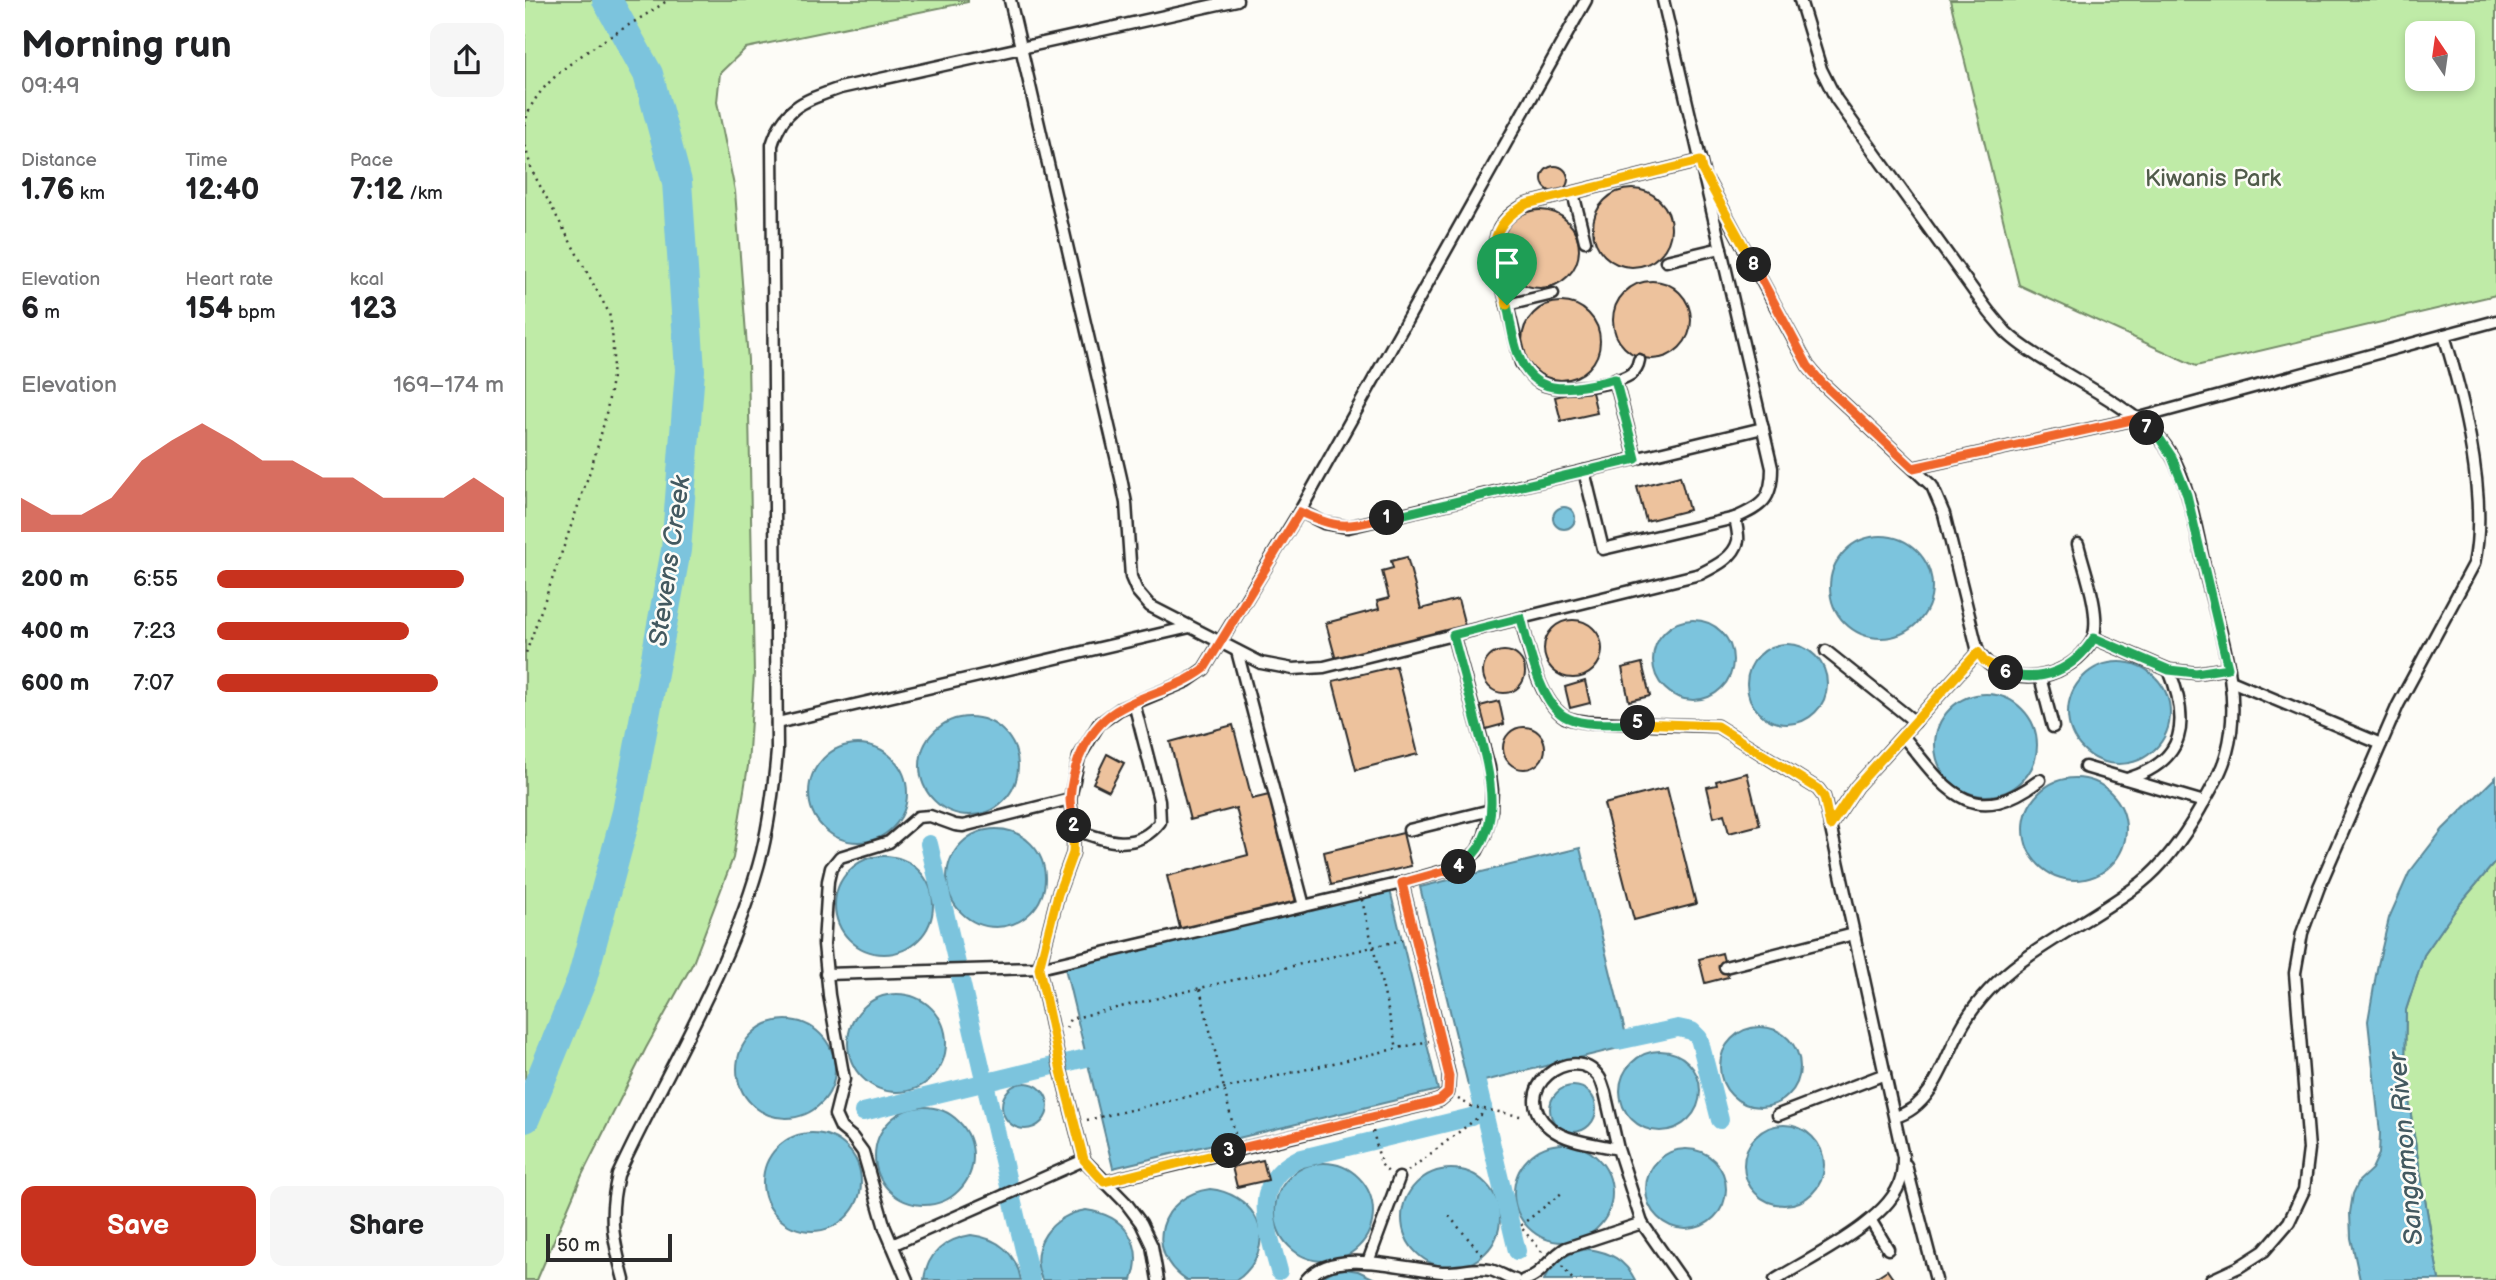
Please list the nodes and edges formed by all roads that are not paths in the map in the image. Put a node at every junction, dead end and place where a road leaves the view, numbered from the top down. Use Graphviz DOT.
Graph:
graph roads {
  1 [pos="1010,0"];
  2 [pos="1237,0"];
  3 [pos="1586,0"];
  4 [pos="1663,0"];
  5 [pos="1800,0"];
  6 [pos="1021,47"];
  7 [pos="1701,166"];
  8 [pos="1573,193"];
  9 [pos="1585,241"];
  10 [pos="1721,248"];
  11 [pos="1666,261"];
  12 [pos="1553,294"];
  13 [pos="1507,305"];
  14 [pos="2496,321"];
  15 [pos="2444,335"];
  16 [pos="1639,360"];
  17 [pos="1615,379"];
  18 [pos="2136,419"];
  19 [pos="1763,428"];
  20 [pos="1636,459"];
  21 [pos="1913,468"];
  22 [pos="1584,471"];
  23 [pos="1300,512"];
  24 [pos="1735,518"];
  25 [pos="2078,544"];
  26 [pos="1521,618"];
  27 [pos="1190,626"];
  28 [pos="1453,635"];
  29 [pos="2094,638"];
  30 [pos="1220,642"];
  31 [pos="1237,651"];
  32 [pos="1826,651"];
  33 [pos="1978,652"];
  34 [pos="2228,668"];
  35 [pos="2169,670"];
  36 [pos="2040,677"];
  37 [pos="2231,681"];
  38 [pos="1134,703"];
  39 [pos="1915,722"];
  40 [pos="777,723"];
  41 [pos="2053,727"];
  42 [pos="1903,736"];
  43 [pos="2381,744"];
  44 [pos="2085,767"];
  45 [pos="2127,779"];
  46 [pos="2040,780"];
  47 [pos="1070,799"];
  48 [pos="2204,802"];
  49 [pos="1492,810"];
  50 [pos="1830,826"];
  51 [pos="1075,829"];
  52 [pos="1409,830"];
  53 [pos="1402,883"];
  54 [pos="1304,906"];
  55 [pos="1854,934"];
  56 [pos="1725,967"];
  57 [pos="1039,968"];
  58 [pos="826,974"];
  59 [pos="1885,1073"];
  60 [pos="1778,1115"];
  61 [pos="1895,1117"];
  62 [pos="1618,1149"];
  63 [pos="1903,1157"];
  64 [pos="1084,1160"];
  65 [pos="1398,1180"];
  66 [pos="1104,1182"];
  67 [pos="1871,1221"];
  68 [pos="1642,1223"];
  69 [pos="892,1245"];
  70 [pos="1888,1249"];
  71 [pos="1368,1262"];
  72 [pos="624,1280"];
  73 [pos="907,1280"];
  74 [pos="1158,1280"];
  75 [pos="1306,1280"];
  76 [pos="1515,1280"];
  77 [pos="1524,1280"];
  78 [pos="1682,1280"];
  79 [pos="1775,1280"];
  80 [pos="1936,1280"];
  81 [pos="2211,1280"];
  1 -- 6 [label="lane"];
  2 -- 6 [label="lane"];
  3 -- 23 [label="lane"];
  4 -- 7 [label="lane"];
  5 -- 18 [label="lane"];
  6 -- 27 [label="lane"];
  6 -- 40 [label="lane"];
  7 -- 8 [label="lane"];
  7 -- 10 [label="lane"];
  7 -- 21 [label="lane"];
  8 -- 9 [label="lane"];
  8 -- 13 [label="lane"];
  10 -- 11 [label="lane"];
  10 -- 19 [label="lane"];
  12 -- 13 [label="lane"];
  13 -- 17 [label="lane"];
  14 -- 15 [label="lane"];
  15 -- 18 [label="lane"];
  15 -- 43 [label="lane"];
  16 -- 17 [label="lane"];
  17 -- 20 [label="lane"];
  18 -- 21 [label="lane"];
  18 -- 34 [label="lane"];
  19 -- 20 [label="lane"];
  19 -- 24 [label="lane"];
  20 -- 22 [label="lane"];
  21 -- 33 [label="lane"];
  22 -- 23 [label="lane"];
  22 -- 24 [label="lane"];
  23 -- 30 [label="lane"];
  24 -- 26 [label="lane"];
  25 -- 29 [label="lane"];
  26 -- 28 [label="lane"];
  26 -- 50 [label="lane"];
  27 -- 30 [label="lane"];
  27 -- 40 [label="lane"];
  28 -- 31 [label="lane"];
  28 -- 49 [label="lane"];
  29 -- 35 [label="lane"];
  29 -- 36 [label="lane"];
  30 -- 31 [label="lane"];
  30 -- 38 [label="lane"];
  31 -- 54 [label="lane"];
  32 -- 39 [label="lane"];
  33 -- 36 [label="lane"];
  33 -- 39 [label="lane"];
  34 -- 35 [label="lane"];
  34 -- 37 [label="lane"];
  35 -- 45 [label="lane"];
  36 -- 41 [label="lane"];
  37 -- 43 [label="lane"];
  37 -- 48 [label="lane"];
  38 -- 47 [label="lane"];
  38 -- 51 [label="lane"];
  39 -- 42 [label="lane"];
  40 -- 72 [label="lane"];
  42 -- 46 [label="lane"];
  42 -- 50 [label="lane"];
  43 -- 81 [label="lane"];
  44 -- 45 [label="lane"];
  45 -- 48 [label="lane"];
  47 -- 51 [label="lane"];
  47 -- 58 [label="lane"];
  48 -- 61 [label="lane"];
  49 -- 52 [label="lane"];
  49 -- 53 [label="lane"];
  50 -- 55 [label="lane"];
  51 -- 57 [label="lane"];
  53 -- 54 [label="lane"];
  53 -- 66 [label="lane"];
  54 -- 57 [label="lane"];
  55 -- 56 [label="lane"];
  55 -- 59 [label="lane"];
  57 -- 58 [label="lane"];
  57 -- 64 [label="lane"];
  58 -- 69 [label="lane"];
  59 -- 60 [label="lane"];
  59 -- 61 [label="lane"];
  61 -- 63 [label="lane"];
  62 -- 62 [label="lane"];
  62 -- 68 [label="lane"];
  63 -- 67 [label="lane"];
  63 -- 80 [label="lane"];
  64 -- 66 [label="lane"];
  64 -- 69 [label="lane"];
  65 -- 71 [label="lane"];
  66 -- 74 [label="lane"];
  67 -- 70 [label="lane"];
  67 -- 79 [label="lane"];
  68 -- 77 [label="lane"];
  68 -- 78 [label="lane"];
  69 -- 73 [label="lane"];
  71 -- 75 [label="lane"];
  71 -- 76 [label="lane"];
}
